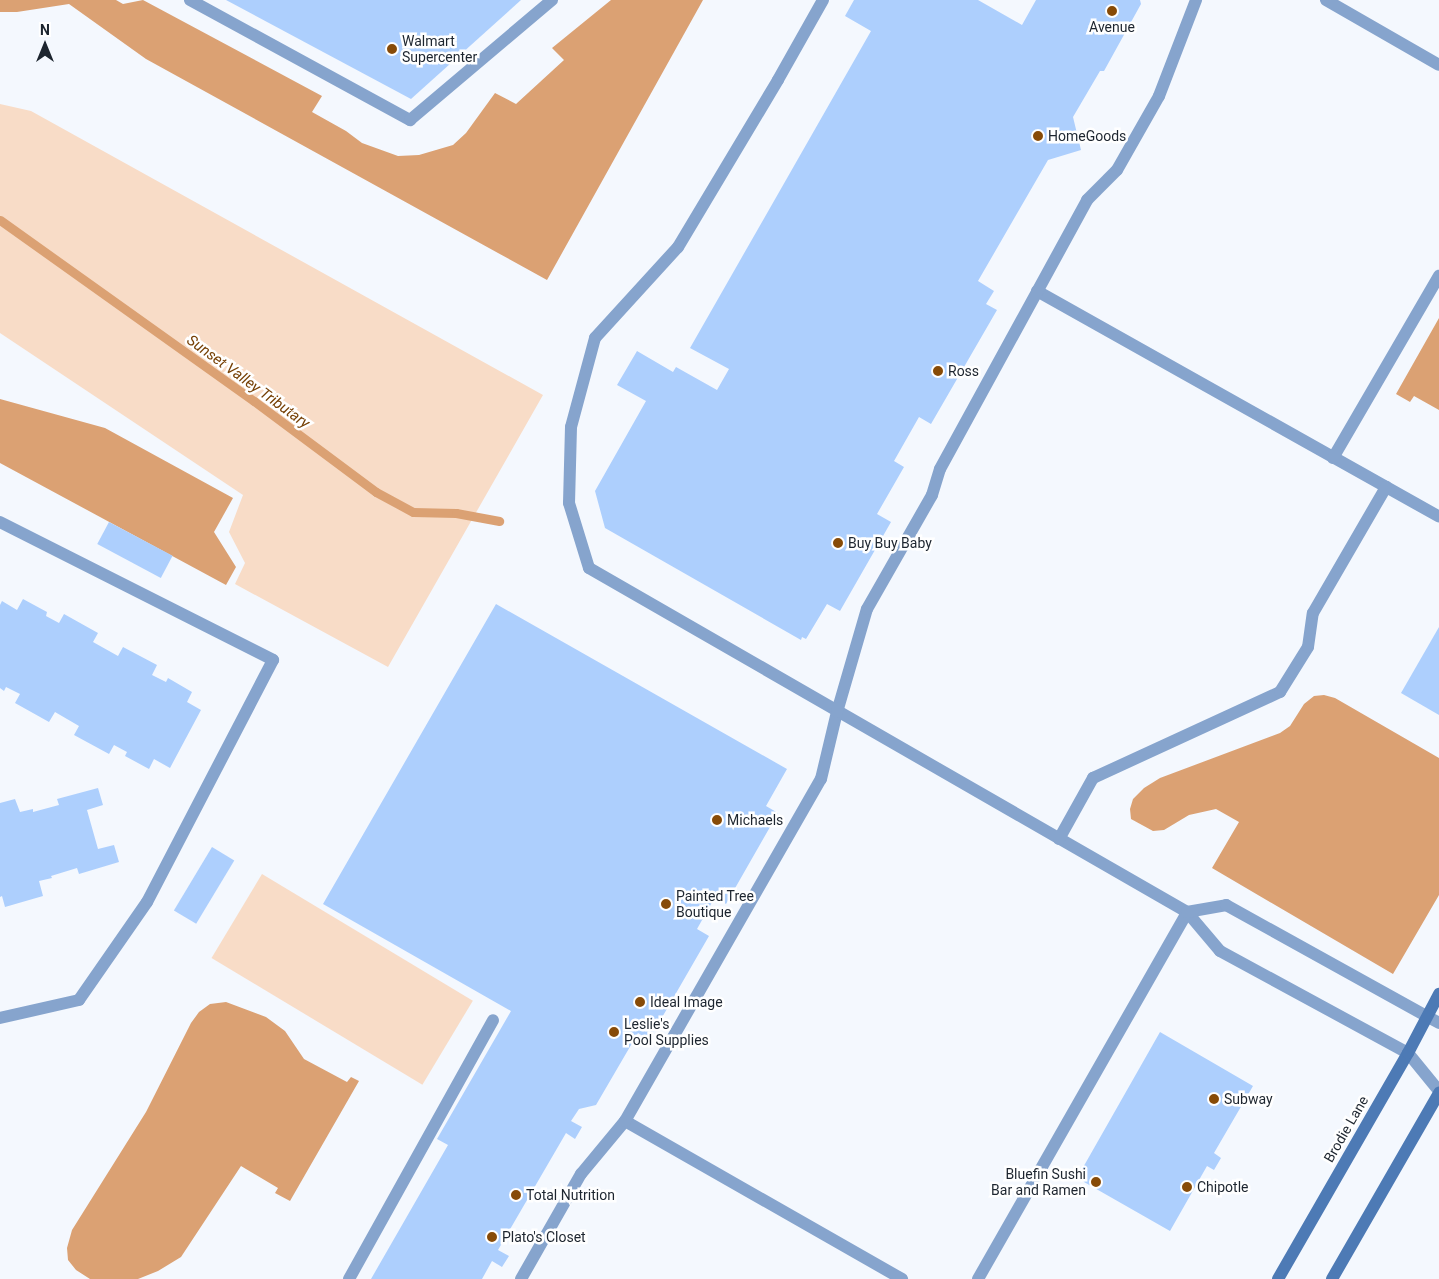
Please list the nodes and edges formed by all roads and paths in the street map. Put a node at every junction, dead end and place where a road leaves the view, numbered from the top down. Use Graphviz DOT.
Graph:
graph roads {
  1 [pos="190,0"];
  2 [pos="552,0"];
  3 [pos="823,0"];
  4 [pos="1196,0"];
  5 [pos="1326,0"];
  6 [pos="1439,65"];
  7 [pos="1439,276"];
  8 [pos="1037,291"];
  9 [pos="1333,458"];
  10 [pos="1386,487"];
  11 [pos="1439,517"];
  12 [pos="0,522"];
  13 [pos="837,712"];
  14 [pos="1059,839"];
  15 [pos="1187,912"];
  16 [pos="1439,994"];
  17 [pos="1426,1016"];
  18 [pos="0,1018"];
  19 [pos="493,1020"];
  20 [pos="1439,1023"];
  21 [pos="1408,1053"];
  22 [pos="1439,1092"];
  23 [pos="625,1121"];
  24 [pos="349,1279"];
  25 [pos="521,1279"];
  26 [pos="902,1279"];
  27 [pos="978,1279"];
  28 [pos="1278,1279"];
  29 [pos="1332,1279"];
  1 -- 2 [label="street"];
  3 -- 13 [label="street"];
  4 -- 8 [label="street"];
  5 -- 6 [label="street"];
  7 -- 9 [label="street"];
  8 -- 9 [label="street"];
  8 -- 13 [label="street"];
  9 -- 10 [label="street"];
  10 -- 11 [label="street"];
  10 -- 14 [label="street"];
  12 -- 18 [label="street"];
  13 -- 14 [label="street"];
  13 -- 23 [label="street"];
  14 -- 15 [label="street"];
  15 -- 17 [label="street"];
  15 -- 21 [label="street"];
  15 -- 27 [label="street"];
  16 -- 17 [label="main road, Brodie Lane"];
  17 -- 20 [label="street"];
  17 -- 21 [label="main road, Brodie Lane"];
  19 -- 24 [label="street"];
  21 -- 22 [label="street"];
  21 -- 28 [label="main road, Brodie Lane"];
  22 -- 29 [label="main road"];
  23 -- 25 [label="street"];
  23 -- 26 [label="street"];
}
